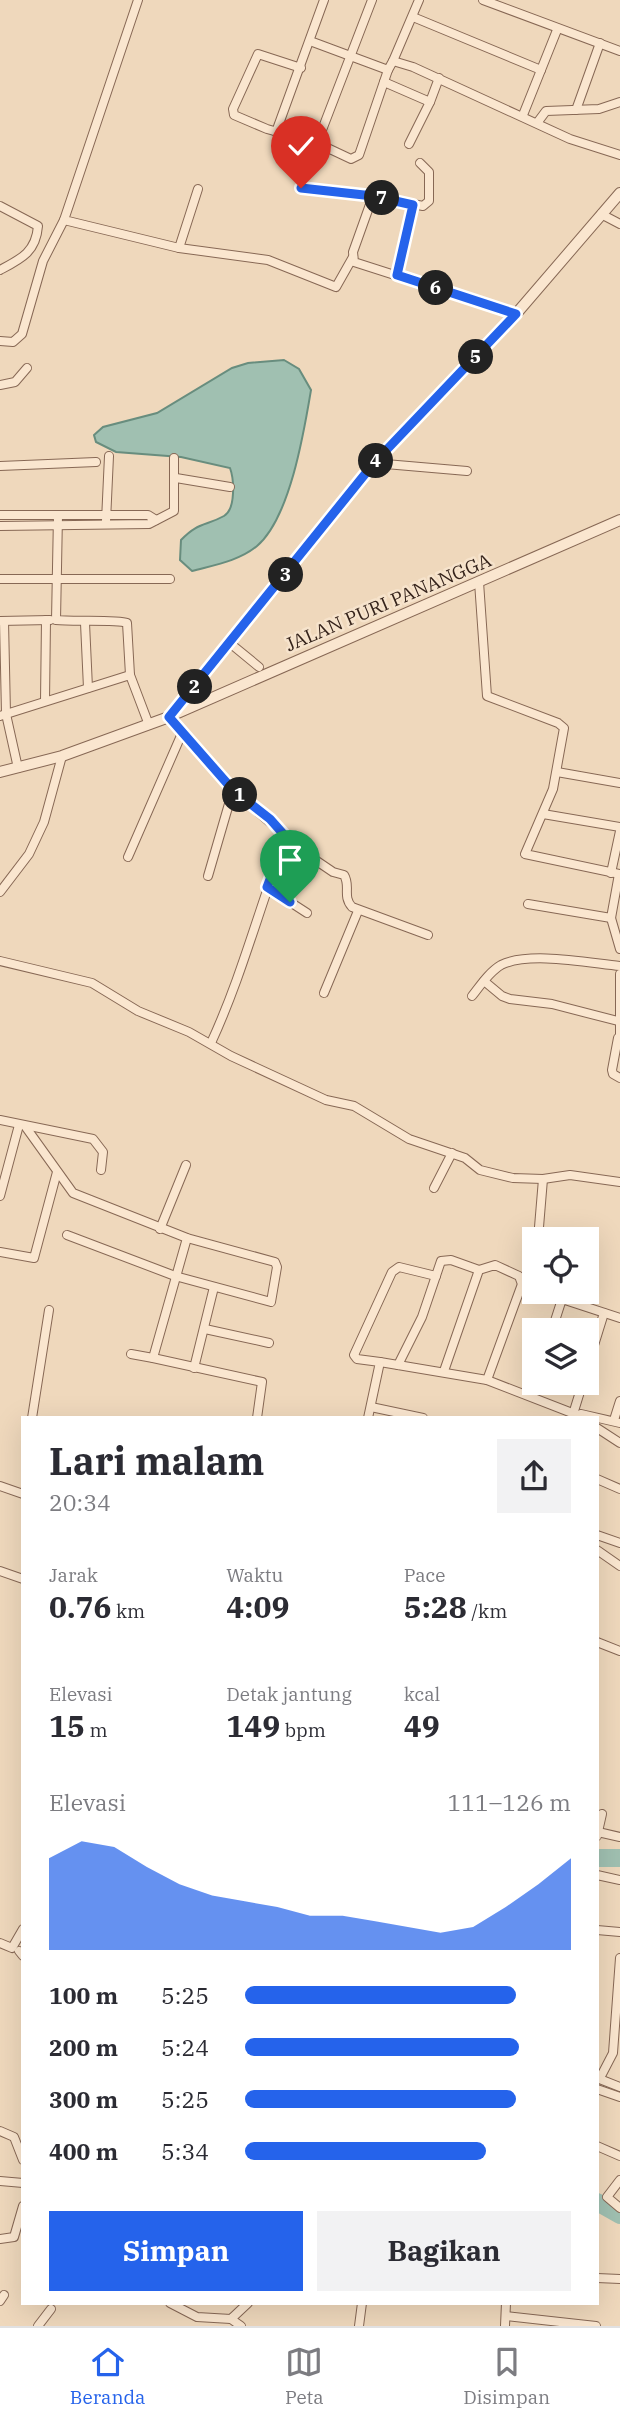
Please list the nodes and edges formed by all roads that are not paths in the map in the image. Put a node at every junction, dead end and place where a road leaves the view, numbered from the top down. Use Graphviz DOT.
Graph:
graph roads {
  1 [pos="138,0"];
  2 [pos="324,0"];
  3 [pos="372,0"];
  4 [pos="419,0"];
  5 [pos="483,0"];
  6 [pos="413,17"];
  7 [pos="556,30"];
  8 [pos="310,41"];
  9 [pos="600,43"];
  10 [pos="620,51"];
  11 [pos="352,56"];
  12 [pos="393,61"];
  13 [pos="301,68"];
  14 [pos="388,70"];
  15 [pos="541,70"];
  16 [pos="439,78"];
  17 [pos="384,82"];
  18 [pos="530,99"];
  19 [pos="430,102"];
  20 [pos="620,102"];
  21 [pos="576,110"];
  22 [pos="544,113"];
  23 [pos="523,115"];
  24 [pos="537,123"];
  25 [pos="276,132"];
  26 [pos="317,143"];
  27 [pos="408,144"];
  28 [pos="620,155"];
  29 [pos="421,163"];
  30 [pos="301,188"];
  31 [pos="198,189"];
  32 [pos="619,195"];
  33 [pos="373,196"];
  34 [pos="413,205"];
  35 [pos="0,206"];
  36 [pos="601,214"];
  37 [pos="64,220"];
  38 [pos="620,223"];
  39 [pos="179,248"];
  40 [pos="353,257"];
  41 [pos="0,270"];
  42 [pos="397,275"];
  43 [pos="516,314"];
  44 [pos="0,341"];
  45 [pos="27,368"];
  46 [pos="0,385"];
  47 [pos="109,456"];
  48 [pos="174,458"];
  49 [pos="96,462"];
  50 [pos="374,463"];
  51 [pos="0,466"];
  52 [pos="467,471"];
  53 [pos="176,478"];
  54 [pos="230,487"];
  55 [pos="0,515"];
  56 [pos="58,515"];
  57 [pos="106,520"];
  58 [pos="620,520"];
  59 [pos="0,526"];
  60 [pos="57,526"];
  61 [pos="56,578"];
  62 [pos="0,579"];
  63 [pos="170,579"];
  64 [pos="479,582"];
  65 [pos="46,620"];
  66 [pos="56,620"];
  67 [pos="2,621"];
  68 [pos="85,623"];
  69 [pos="231,644"];
  70 [pos="259,667"];
  71 [pos="130,675"];
  72 [pos="88,688"];
  73 [pos="45,701"];
  74 [pos="3,715"];
  75 [pos="169,717"];
  76 [pos="149,725"];
  77 [pos="183,731"];
  78 [pos="62,756"];
  79 [pos="18,768"];
  80 [pos="0,772"];
  81 [pos="557,772"];
  82 [pos="620,783"];
  83 [pos="233,790"];
  84 [pos="543,814"];
  85 [pos="620,829"];
  86 [pos="286,837"];
  87 [pos="128,856"];
  88 [pos="617,874"];
  89 [pos="208,876"];
  90 [pos="267,887"];
  91 [pos="0,892"];
  92 [pos="528,904"];
  93 [pos="358,911"];
  94 [pos="307,913"];
  95 [pos="611,918"];
  96 [pos="429,935"];
  97 [pos="620,949"];
  98 [pos="0,961"];
  99 [pos="620,966"];
  100 [pos="620,974"];
  101 [pos="484,981"];
  102 [pos="324,993"];
  103 [pos="472,996"];
  104 [pos="618,1021"];
  105 [pos="619,1039"];
  106 [pos="211,1042"];
  107 [pos="620,1078"];
  108 [pos="0,1120"];
  109 [pos="22,1126"];
  110 [pos="452,1153"];
  111 [pos="186,1165"];
  112 [pos="101,1170"];
  113 [pos="57,1172"];
  114 [pos="543,1179"];
  115 [pos="620,1182"];
  116 [pos="434,1188"];
  117 [pos="0,1196"];
  118 [pos="539,1227"];
  119 [pos="160,1229"];
  120 [pos="67,1235"];
  121 [pos="187,1238"];
  122 [pos="0,1252"];
  123 [pos="479,1270"];
  124 [pos="175,1276"];
  125 [pos="436,1276"];
  126 [pos="522,1284"];
  127 [pos="214,1287"];
  128 [pos="577,1304"];
  129 [pos="48,1311"];
  130 [pos="604,1313"];
  131 [pos="620,1318"];
  132 [pos="205,1329"];
  133 [pos="599,1329"];
  134 [pos="270,1343"];
  135 [pos="131,1354"];
  136 [pos="153,1358"];
  137 [pos="380,1362"];
  138 [pos="398,1365"];
  139 [pos="194,1368"];
  140 [pos="444,1371"];
  141 [pos="488,1380"];
  142 [pos="522,1392"];
  143 [pos="532,1395"];
  144 [pos="582,1395"];
  145 [pos="620,1401"];
  146 [pos="371,1407"];
  147 [pos="580,1414"];
  148 [pos="32,1416"];
  149 [pos="257,1416"];
  150 [pos="369,1416"];
  151 [pos="414,1416"];
  152 [pos="599,1418"];
  153 [pos="617,1422"];
  154 [pos="599,1429"];
  155 [pos="620,1443"];
  156 [pos="599,1480"];
  157 [pos="0,1486"];
  158 [pos="620,1489"];
  159 [pos="21,1492"];
  160 [pos="599,1536"];
  161 [pos="620,1542"];
  162 [pos="599,1551"];
  163 [pos="620,1566"];
  164 [pos="0,1571"];
  165 [pos="21,1578"];
  166 [pos="599,1643"];
  167 [pos="620,1651"];
  168 [pos="602,1814"];
  169 [pos="599,1826"];
  170 [pos="599,1834"];
  171 [pos="620,1837"];
  172 [pos="599,1875"];
  173 [pos="620,1880"];
  174 [pos="599,1930"];
  175 [pos="620,1932"];
  176 [pos="0,1943"];
  177 [pos="19,1951"];
  178 [pos="620,1958"];
  179 [pos="619,1979"];
  180 [pos="599,2076"];
  181 [pos="599,2078"];
  182 [pos="620,2087"];
  183 [pos="599,2090"];
  184 [pos="620,2097"];
  185 [pos="0,2131"];
  186 [pos="599,2147"];
  187 [pos="21,2155"];
  188 [pos="620,2156"];
  189 [pos="620,2180"];
  190 [pos="0,2181"];
  191 [pos="21,2183"];
  192 [pos="620,2208"];
  193 [pos="21,2214"];
  194 [pos="0,2239"];
  195 [pos="599,2278"];
  196 [pos="620,2278"];
  197 [pos="174,2305"];
  198 [pos="246,2305"];
  199 [pos="362,2305"];
  200 [pos="506,2305"];
  201 [pos="51,2309"];
  202 [pos="506,2316"];
  203 [pos="231,2319"];
  204 [pos="38,2326"];
  205 [pos="241,2326"];
  206 [pos="359,2326"];
  207 [pos="505,2326"];
  208 [pos="596,2326"];
  1 -- 37 [label="street"];
  2 -- 8 [label="street"];
  3 -- 11 [label="street"];
  4 -- 6 [label="street"];
  5 -- 7 [label="street"];
  6 -- 12 [label="street"];
  6 -- 15 [label="street"];
  7 -- 9 [label="street"];
  7 -- 15 [label="street"];
  8 -- 11 [label="street"];
  8 -- 13 [label="street"];
  9 -- 10 [label="street"];
  9 -- 21 [label="street"];
  11 -- 14 [label="street"];
  11 -- 26 [label="street"];
  12 -- 14 [label="street"];
  12 -- 16 [label="street"];
  13 -- 25 [label="street"];
  13 -- 25 [label="street"];
  14 -- 17 [label="street"];
  15 -- 18 [label="street"];
  16 -- 19 [label="street"];
  16 -- 23 [label="street"];
  17 -- 19 [label="street"];
  17 -- 26 [label="street"];
  18 -- 22 [label="street"];
  18 -- 23 [label="street"];
  19 -- 27 [label="street"];
  20 -- 21 [label="street"];
  21 -- 22 [label="street"];
  22 -- 24 [label="street"];
  23 -- 24 [label="street"];
  24 -- 28 [label="street"];
  25 -- 26 [label="street"];
  29 -- 34 [label="street"];
  30 -- 33 [label="street"];
  31 -- 39 [label="street"];
  32 -- 36 [label="street"];
  33 -- 34 [label="street"];
  33 -- 40 [label="street"];
  34 -- 42 [label="street"];
  35 -- 41 [label="street"];
  36 -- 38 [label="street"];
  36 -- 43 [label="street"];
  37 -- 39 [label="street"];
  37 -- 44 [label="street"];
  39 -- 40 [label="street"];
  40 -- 42 [label="street"];
  42 -- 43 [label="street"];
  43 -- 50 [label="street"];
  45 -- 46 [label="street"];
  47 -- 57 [label="street"];
  48 -- 53 [label="street"];
  49 -- 51 [label="street"];
  50 -- 52 [label="street"];
  50 -- 69 [label="street"];
  53 -- 54 [label="street"];
  53 -- 57 [label="street"];
  55 -- 56 [label="street"];
  56 -- 57 [label="street"];
  56 -- 60 [label="street"];
  57 -- 60 [label="street"];
  58 -- 64 [label="street, JALAN PURI PANANGGA"];
  59 -- 60 [label="street"];
  60 -- 61 [label="street"];
  61 -- 62 [label="street"];
  61 -- 63 [label="street"];
  61 -- 66 [label="street"];
  64 -- 75 [label="street, JALAN PURI PANANGGA"];
  64 -- 81 [label="street"];
  65 -- 66 [label="street"];
  65 -- 67 [label="street"];
  65 -- 73 [label="street"];
  66 -- 68 [label="street"];
  67 -- 74 [label="street"];
  68 -- 71 [label="street"];
  68 -- 72 [label="street"];
  69 -- 70 [label="street"];
  69 -- 75 [label="street"];
  71 -- 72 [label="street"];
  71 -- 76 [label="street"];
  72 -- 73 [label="street"];
  73 -- 74 [label="street"];
  74 -- 79 [label="street"];
  75 -- 76 [label="street, JALAN PURI PANANGGA"];
  75 -- 77 [label="street"];
  76 -- 78 [label="street, JALAN PURI PANANGGA"];
  77 -- 83 [label="street"];
  77 -- 87 [label="street"];
  78 -- 79 [label="street, JALAN PURI PANANGGA"];
  78 -- 91 [label="street"];
  79 -- 80 [label="street, JALAN PURI PANANGGA"];
  81 -- 82 [label="street"];
  81 -- 84 [label="street"];
  83 -- 86 [label="street"];
  83 -- 89 [label="street"];
  84 -- 85 [label="street"];
  84 -- 88 [label="street"];
  85 -- 88 [label="street"];
  86 -- 90 [label="street"];
  86 -- 93 [label="street"];
  88 -- 95 [label="street"];
  90 -- 94 [label="street"];
  90 -- 106 [label="street"];
  92 -- 95 [label="street"];
  93 -- 96 [label="street"];
  93 -- 102 [label="street"];
  95 -- 97 [label="street"];
  98 -- 106 [label="street"];
  99 -- 101 [label="street"];
  100 -- 104 [label="street"];
  101 -- 103 [label="street"];
  101 -- 104 [label="street"];
  104 -- 105 [label="street"];
  105 -- 107 [label="street"];
  106 -- 110 [label="street"];
  108 -- 109 [label="street"];
  109 -- 112 [label="street"];
  109 -- 113 [label="street"];
  109 -- 117 [label="street"];
  110 -- 114 [label="street"];
  110 -- 116 [label="street"];
  111 -- 119 [label="street"];
  113 -- 119 [label="street"];
  113 -- 122 [label="street"];
  114 -- 115 [label="street"];
  114 -- 118 [label="street"];
  119 -- 121 [label="street"];
  120 -- 124 [label="street"];
  121 -- 124 [label="street"];
  121 -- 127 [label="street"];
  123 -- 125 [label="street"];
  123 -- 126 [label="street"];
  123 -- 140 [label="street"];
  124 -- 127 [label="street"];
  124 -- 136 [label="street"];
  125 -- 137 [label="street"];
  125 -- 138 [label="street"];
  126 -- 141 [label="street"];
  127 -- 132 [label="street"];
  128 -- 130 [label="street"];
  129 -- 148 [label="street"];
  130 -- 131 [label="street"];
  130 -- 133 [label="street"];
  132 -- 134 [label="street"];
  132 -- 139 [label="street"];
  135 -- 136 [label="street"];
  136 -- 139 [label="street"];
  137 -- 138 [label="street"];
  137 -- 146 [label="street"];
  138 -- 140 [label="street"];
  139 -- 149 [label="street"];
  140 -- 141 [label="street"];
  141 -- 142 [label="street"];
  143 -- 147 [label="street"];
  144 -- 147 [label="street"];
  145 -- 153 [label="street"];
  146 -- 150 [label="street"];
  146 -- 151 [label="street"];
  152 -- 153 [label="street"];
  154 -- 155 [label="street"];
  156 -- 158 [label="street"];
  157 -- 159 [label="street"];
  160 -- 161 [label="street"];
  162 -- 163 [label="street"];
  164 -- 165 [label="street"];
  166 -- 167 [label="street"];
  168 -- 169 [label="street"];
  170 -- 171 [label="street"];
  172 -- 173 [label="street"];
  174 -- 175 [label="street"];
  176 -- 177 [label="street"];
  178 -- 179 [label="street"];
  179 -- 180 [label="street"];
  181 -- 182 [label="street"];
  183 -- 184 [label="street"];
  185 -- 187 [label="street"];
  186 -- 188 [label="street"];
  189 -- 192 [label="street"];
  190 -- 191 [label="street"];
  193 -- 194 [label="street"];
  195 -- 196 [label="street"];
  197 -- 203 [label="street"];
  198 -- 203 [label="street"];
  199 -- 206 [label="street"];
  200 -- 202 [label="street"];
  201 -- 204 [label="street"];
  202 -- 207 [label="street"];
  202 -- 208 [label="street"];
  203 -- 205 [label="street"];
}
